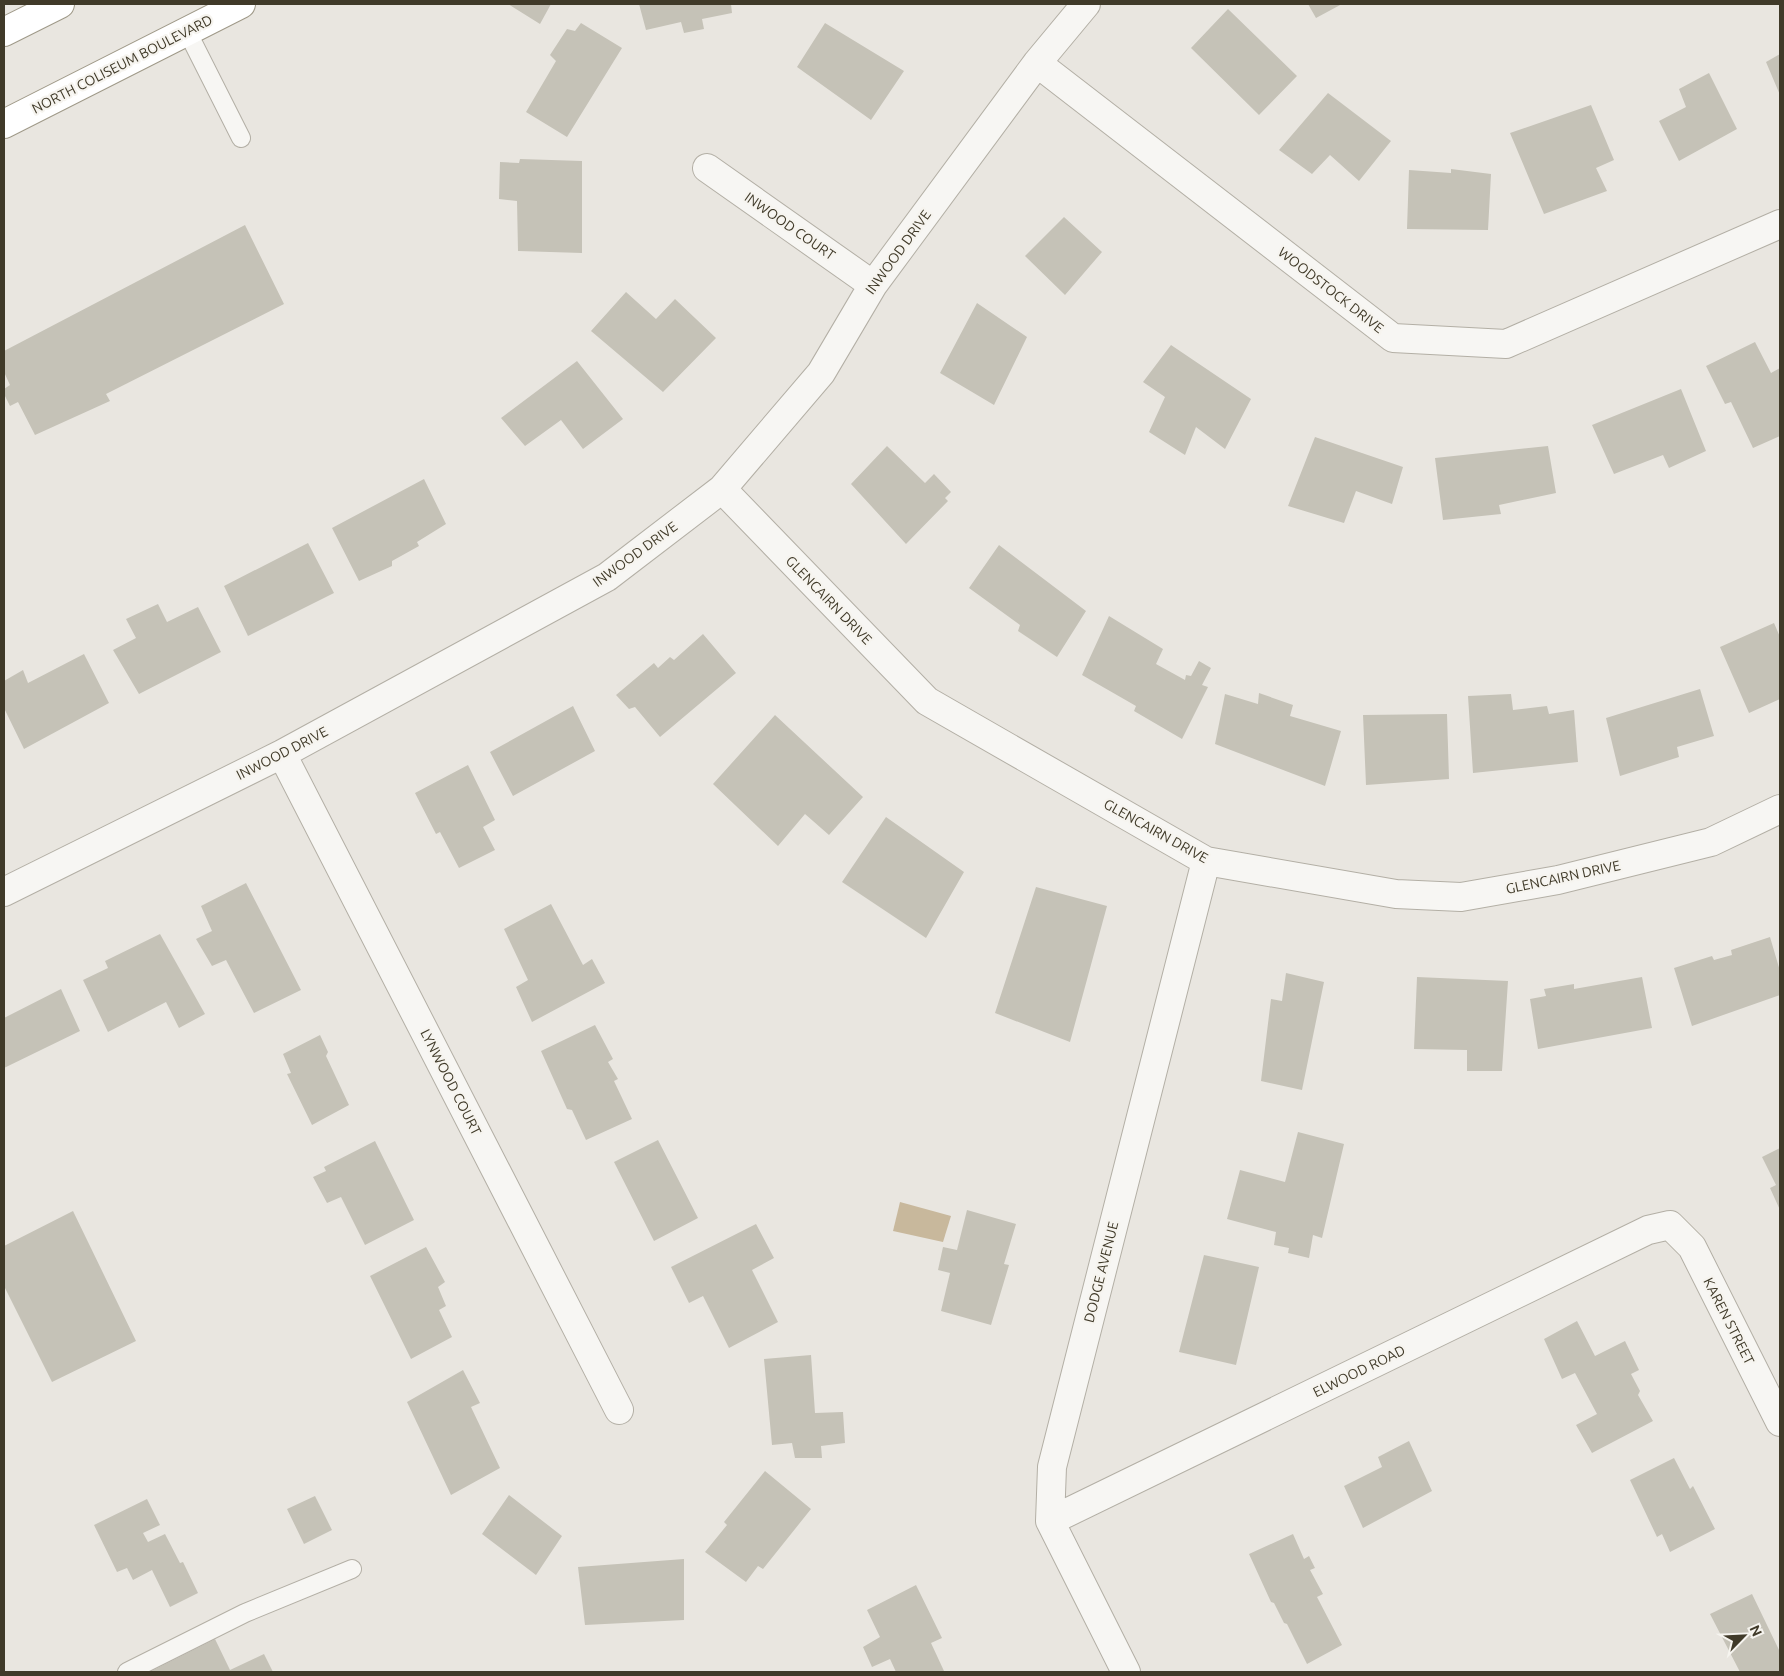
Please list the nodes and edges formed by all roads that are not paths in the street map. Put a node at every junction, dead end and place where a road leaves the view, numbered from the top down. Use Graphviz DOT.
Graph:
graph roads {
  1 [pos="60,4"];
  2 [pos="241,4"];
  3 [pos="1086,4"];
  4 [pos="187,31"];
  5 [pos="4,32"];
  6 [pos="1037,63"];
  7 [pos="4,124"];
  8 [pos="241,138"];
  9 [pos="707,168"];
  10 [pos="1780,224"];
  11 [pos="873,285"];
  12 [pos="722,489"];
  13 [pos="282,754"];
  14 [pos="1780,809"];
  15 [pos="1206,861"];
  16 [pos="4,892"];
  17 [pos="1670,1225"];
  18 [pos="619,1410"];
  19 [pos="1780,1422"];
  20 [pos="1050,1521"];
  21 [pos="352,1569"];
  22 [pos="127,1672"];
  23 [pos="1126,1672"];
  1 -- 5 [label="highway"];
  2 -- 4 [label="highway, NORTH COLISEUM BOULEVARD"];
  3 -- 6 [label="street, INWOOD DRIVE"];
  4 -- 7 [label="highway, NORTH COLISEUM BOULEVARD"];
  4 -- 8 [label="lane"];
  6 -- 10 [label="street, WOODSTOCK DRIVE"];
  6 -- 11 [label="street, INWOOD DRIVE"];
  9 -- 11 [label="street, INWOOD COURT"];
  11 -- 12 [label="street, INWOOD DRIVE"];
  12 -- 13 [label="street, INWOOD DRIVE"];
  12 -- 15 [label="street, GLENCAIRN DRIVE"];
  13 -- 16 [label="street, INWOOD DRIVE"];
  13 -- 18 [label="street, LYNWOOD COURT"];
  14 -- 15 [label="street, GLENCAIRN DRIVE"];
  15 -- 20 [label="street, DODGE AVENUE"];
  17 -- 19 [label="street, KAREN STREET"];
  17 -- 20 [label="street, ELWOOD ROAD"];
  20 -- 23 [label="street, DODGE AVENUE"];
  21 -- 22 [label="lane"];
}
